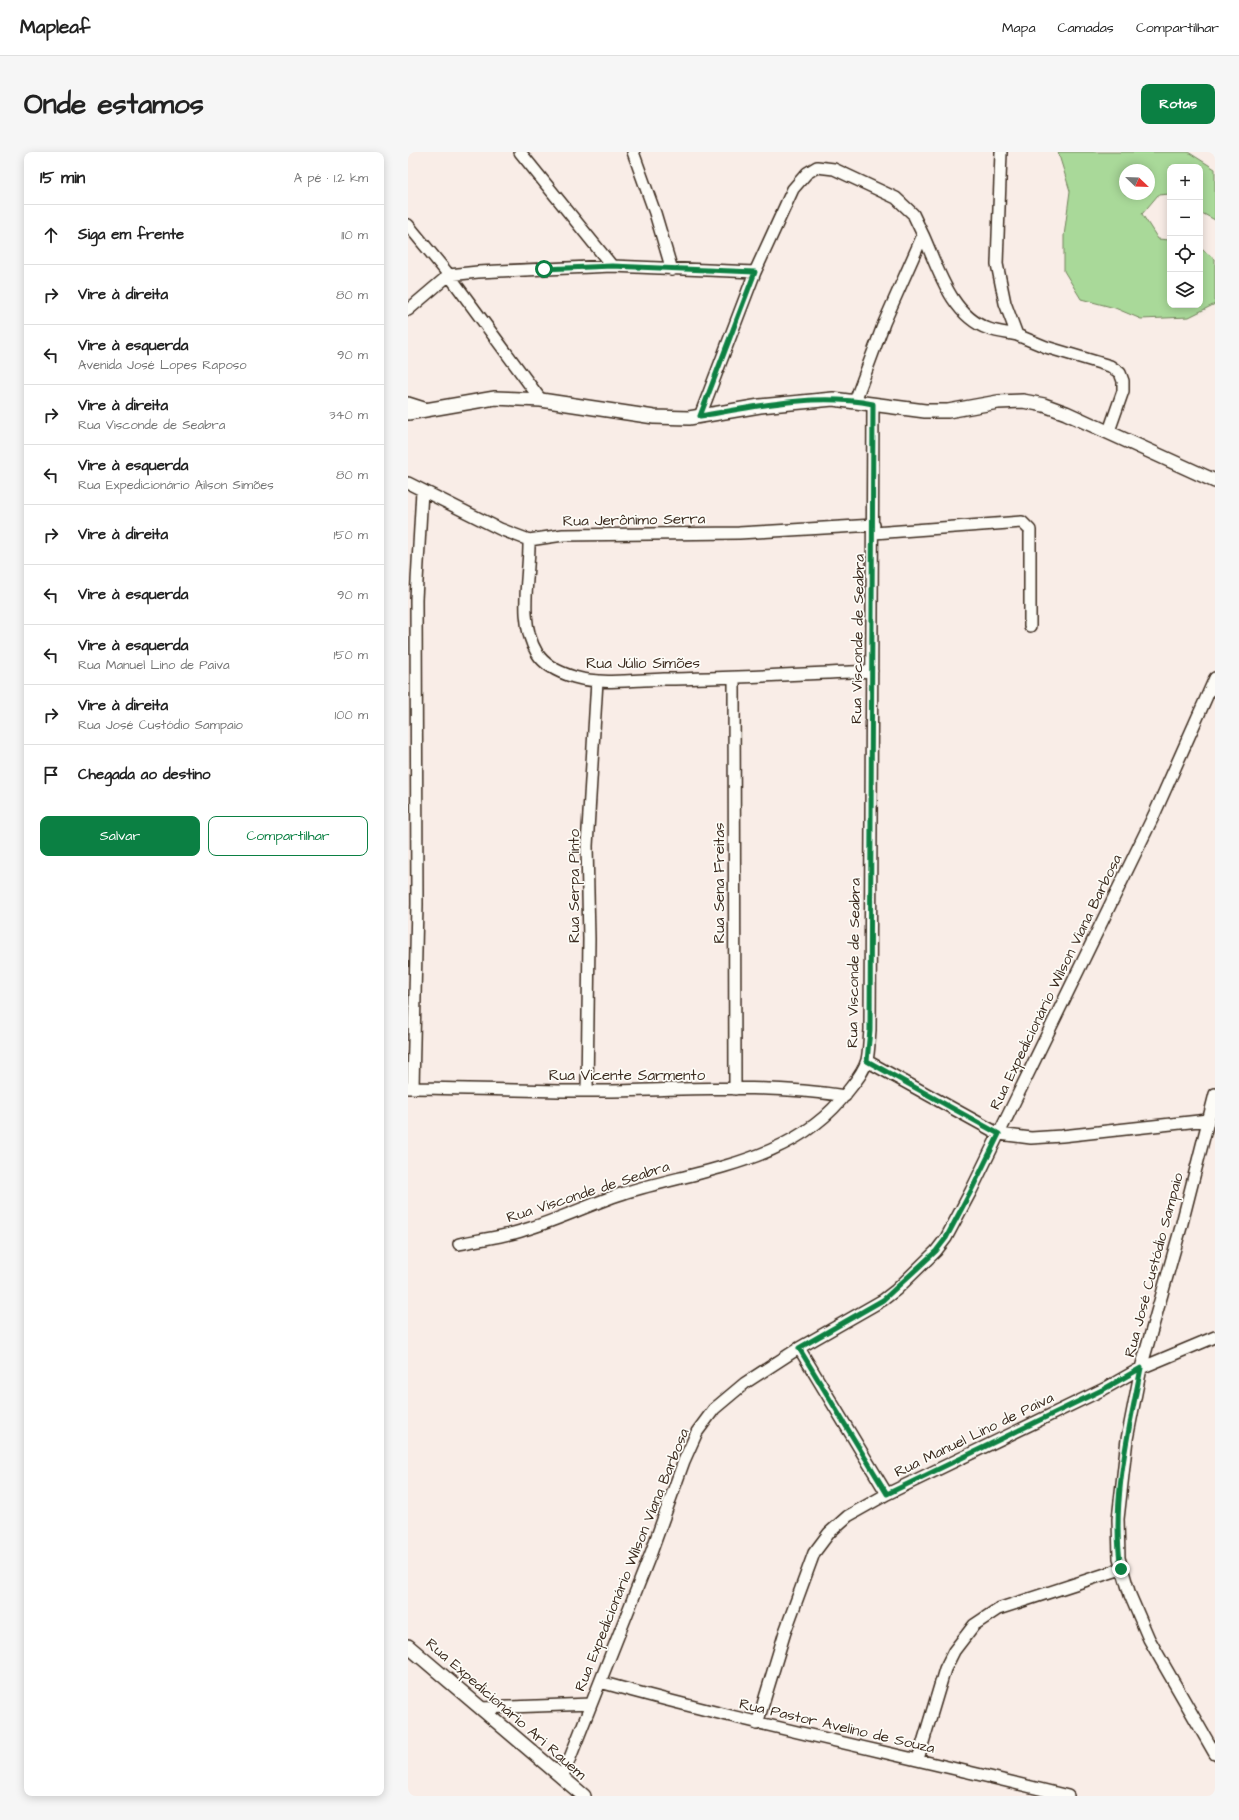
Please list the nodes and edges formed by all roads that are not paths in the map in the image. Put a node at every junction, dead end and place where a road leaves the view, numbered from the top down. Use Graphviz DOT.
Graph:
graph roads {
  1 [pos="520,152"];
  2 [pos="632,152"];
  3 [pos="1000,152"];
  4 [pos="408,225"];
  5 [pos="923,235"];
  6 [pos="612,266"];
  7 [pos="672,270"];
  8 [pos="755,272"];
  9 [pos="449,275"];
  10 [pos="408,310"];
  11 [pos="1016,335"];
  12 [pos="541,400"];
  13 [pos="855,400"];
  14 [pos="408,403"];
  15 [pos="873,404"];
  16 [pos="428,409"];
  17 [pos="408,413"];
  18 [pos="700,416"];
  19 [pos="1109,431"];
  20 [pos="1215,481"];
  21 [pos="408,483"];
  22 [pos="422,491"];
  23 [pos="874,529"];
  24 [pos="529,540"];
  25 [pos="1030,626"];
  26 [pos="872,671"];
  27 [pos="734,678"];
  28 [pos="1215,678"];
  29 [pos="597,681"];
  30 [pos="867,1061"];
  31 [pos="410,1088"];
  32 [pos="735,1089"];
  33 [pos="587,1091"];
  34 [pos="1215,1094"];
  35 [pos="845,1096"];
  36 [pos="1208,1120"];
  37 [pos="1215,1130"];
  38 [pos="999,1134"];
  39 [pos="459,1244"];
  40 [pos="1215,1336"];
  41 [pos="799,1348"];
  42 [pos="1141,1368"];
  43 [pos="887,1494"];
  44 [pos="1121,1569"];
  45 [pos="408,1646"];
  46 [pos="600,1682"];
  47 [pos="591,1704"];
  48 [pos="481,1708"];
  49 [pos="757,1724"];
  50 [pos="1215,1754"];
  51 [pos="918,1759"];
  52 [pos="562,1778"];
  53 [pos="584,1796"];
  54 [pos="1068,1796"];
  1 -- 6 [label="street"];
  2 -- 7 [label="street"];
  3 -- 11 [label="street"];
  4 -- 9 [label="street"];
  5 -- 8 [label="street"];
  5 -- 11 [label="street"];
  5 -- 13 [label="street"];
  6 -- 7 [label="street"];
  6 -- 9 [label="street"];
  7 -- 8 [label="street"];
  8 -- 18 [label="street"];
  9 -- 10 [label="street"];
  9 -- 12 [label="street"];
  11 -- 19 [label="street"];
  12 -- 16 [label="street"];
  12 -- 18 [label="street"];
  13 -- 15 [label="street"];
  13 -- 18 [label="street"];
  14 -- 16 [label="street"];
  15 -- 19 [label="street"];
  15 -- 23 [label="street, Rua Visconde de Seabra"];
  16 -- 17 [label="street"];
  19 -- 20 [label="street"];
  21 -- 22 [label="street, Rua Jerônimo Serra"];
  22 -- 24 [label="street, Rua Jerônimo Serra"];
  22 -- 31 [label="street"];
  23 -- 24 [label="street, Rua Jerônimo Serra"];
  23 -- 25 [label="street, Rua Jerônimo Serra"];
  23 -- 26 [label="street, Rua Visconde de Seabra"];
  24 -- 29 [label="street, Rua Júlio Simões"];
  26 -- 27 [label="street, Rua Júlio Simões"];
  26 -- 30 [label="street, Rua Visconde de Seabra"];
  27 -- 29 [label="street, Rua Júlio Simões"];
  27 -- 32 [label="street, Rua Sena Freitas"];
  28 -- 38 [label="street, Rua Expedicionário Wilson Viana Barbosa"];
  29 -- 33 [label="street, Rua Serpa Pinto"];
  30 -- 35 [label="street, Rua Visconde de Seabra"];
  30 -- 38 [label="street"];
  31 -- 33 [label="street, Rua Vicente Sarmento"];
  32 -- 33 [label="street, Rua Vicente Sarmento"];
  32 -- 35 [label="street, Rua Vicente Sarmento"];
  34 -- 36 [label="street, Rua José Custódio Sampaio"];
  35 -- 39 [label="street, Rua Visconde de Seabra"];
  36 -- 37 [label="street"];
  36 -- 38 [label="street"];
  36 -- 42 [label="street, Rua José Custódio Sampaio"];
  38 -- 41 [label="street, Rua Expedicionário Wilson Viana Barbosa"];
  40 -- 42 [label="street, Rua Manuel Lino de Paiva"];
  41 -- 43 [label="street"];
  41 -- 46 [label="street, Rua Expedicionário Wilson Viana Barbosa"];
  42 -- 43 [label="street, Rua Manuel Lino de Paiva"];
  42 -- 44 [label="street, Rua José Custódio Sampaio"];
  43 -- 49 [label="street, Rua Manuel Lino de Paiva"];
  44 -- 50 [label="street, Rua José Custódio Sampaio"];
  44 -- 51 [label="street"];
  45 -- 48 [label="street, Rua Expedicionário Ari Rauem"];
  46 -- 47 [label="street, Rua Expedicionário Wilson Viana Barbosa"];
  46 -- 49 [label="street, Rua Pastor Avelino de Souza"];
  47 -- 48 [label="street"];
  47 -- 52 [label="street, Rua Expedicionário Wilson Viana Barbosa"];
  48 -- 52 [label="street, Rua Expedicionário Ari Rauem"];
  49 -- 51 [label="street, Rua Pastor Avelino de Souza"];
  51 -- 54 [label="street, Rua Pastor Avelino de Souza"];
  52 -- 53 [label="street, Rua Expedicionário Ari Rauem"];
}
